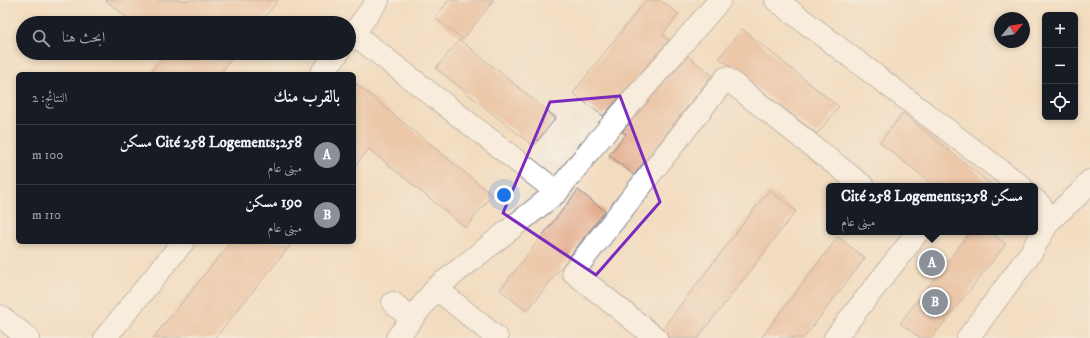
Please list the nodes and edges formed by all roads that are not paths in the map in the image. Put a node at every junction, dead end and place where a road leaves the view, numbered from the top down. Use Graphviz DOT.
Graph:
graph roads {
  1 [pos="378,0"];
  2 [pos="720,0"];
  3 [pos="776,0"];
  4 [pos="356,31"];
  5 [pos="356,40"];
  6 [pos="332,60"];
  7 [pos="323,72"];
  8 [pos="1090,181"];
  9 [pos="859,183"];
  10 [pos="1017,183"];
  11 [pos="557,192"];
  12 [pos="1038,203"];
  13 [pos="1049,221"];
  14 [pos="916,235"];
  15 [pos="181,244"];
  16 [pos="436,288"];
  17 [pos="393,303"];
  18 [pos="0,316"];
  19 [pos="412,319"];
  20 [pos="28,338"];
  21 [pos="105,338"];
  22 [pos="396,338"];
  23 [pos="497,338"];
  24 [pos="656,338"];
  25 [pos="835,338"];
  26 [pos="968,338"];
  1 -- 4 [label="street"];
  2 -- 11 [label="street"];
  3 -- 10 [label="street"];
  5 -- 11 [label="street"];
  6 -- 7 [label="street"];
  8 -- 13 [label="street"];
  9 -- 24 [label="street"];
  11 -- 16 [label="street"];
  12 -- 13 [label="street"];
  13 -- 26 [label="street"];
  14 -- 25 [label="street"];
  15 -- 21 [label="street"];
  16 -- 19 [label="street"];
  16 -- 23 [label="street"];
  17 -- 19 [label="street"];
  18 -- 20 [label="street"];
  19 -- 22 [label="street"];
}
